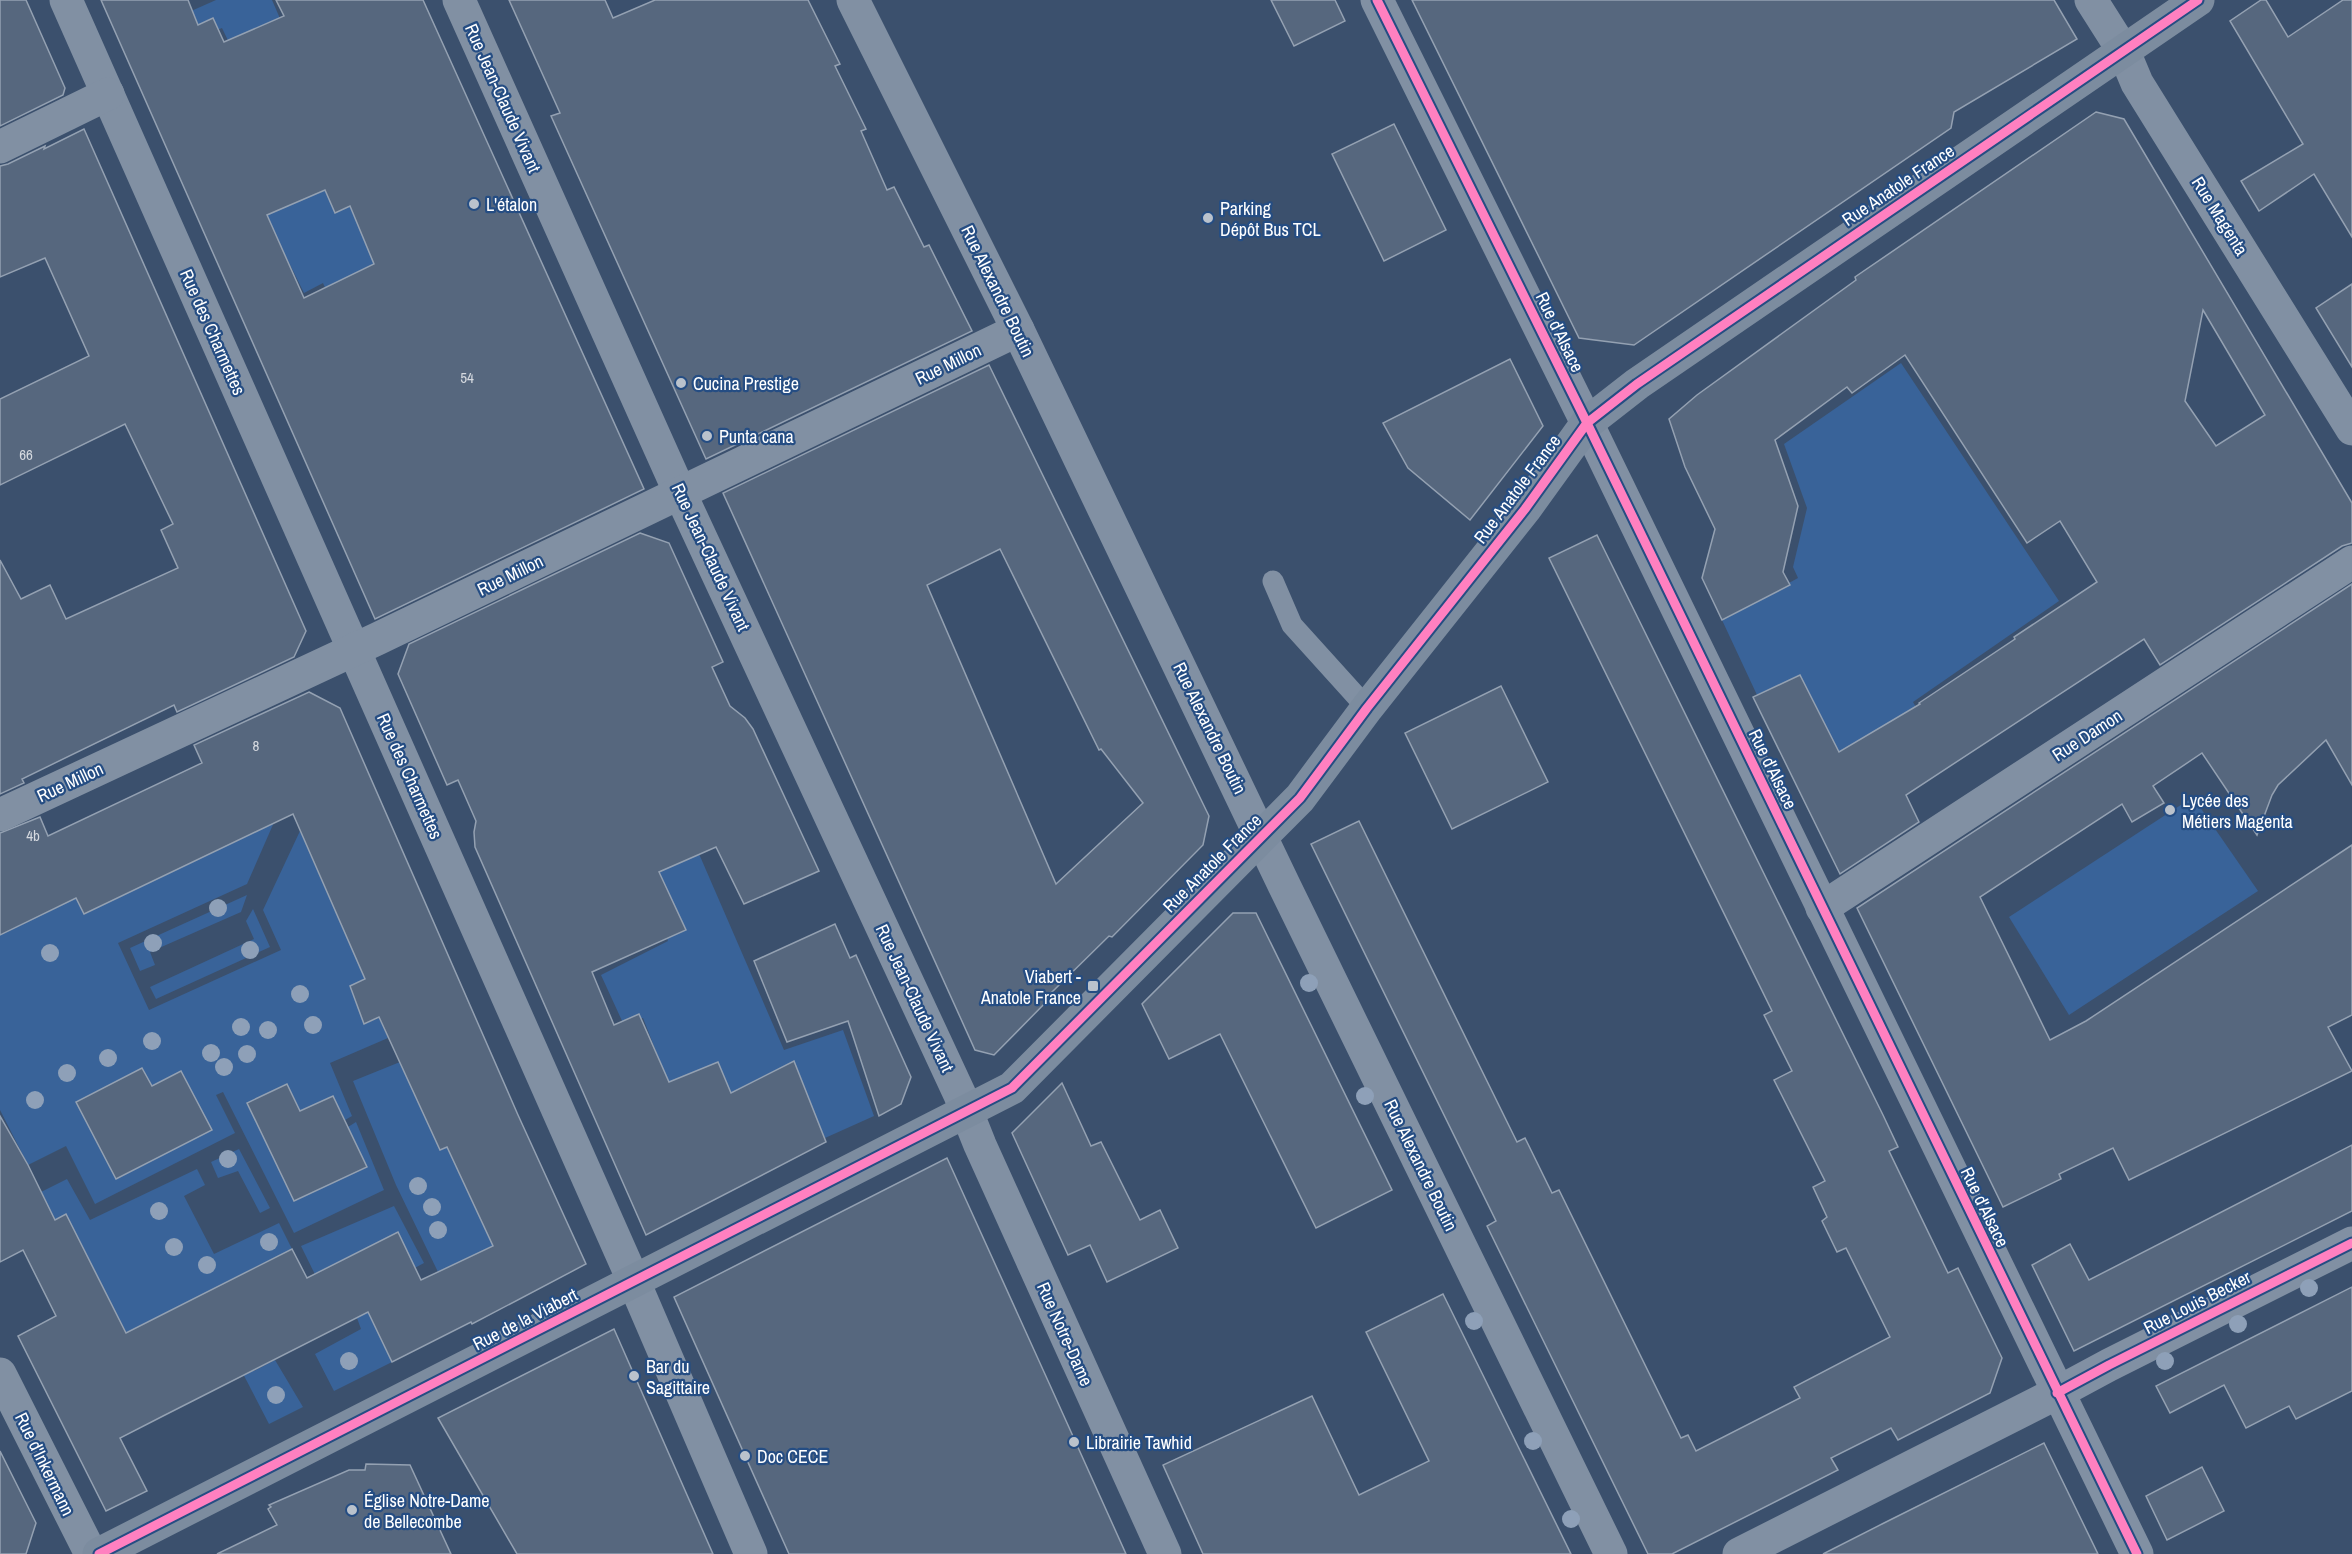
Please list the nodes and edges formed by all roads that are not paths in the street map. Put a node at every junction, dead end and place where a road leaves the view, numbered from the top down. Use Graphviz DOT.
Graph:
graph roads {
  1 [pos="66,0"];
  2 [pos="459,0"];
  3 [pos="853,0"];
  4 [pos="1377,0"];
  5 [pos="2091,0"];
  6 [pos="2198,0"];
  7 [pos="2124,51"];
  8 [pos="108,94"];
  9 [pos="0,147"];
  10 [pos="1018,330"];
  11 [pos="1587,423"];
  12 [pos="2352,429"];
  13 [pos="680,493"];
  14 [pos="2352,562"];
  15 [pos="1273,581"];
  16 [pos="354,650"];
  17 [pos="1367,708"];
  18 [pos="0,815"];
  19 [pos="1261,837"];
  20 [pos="1822,909"];
  21 [pos="967,1113"];
  22 [pos="2352,1243"];
  23 [pos="634,1282"];
  24 [pos="0,1374"];
  25 [pos="2057,1393"];
  26 [pos="91,1554"];
  27 [pos="99,1554"];
  28 [pos="751,1554"];
  29 [pos="1165,1554"];
  30 [pos="1611,1554"];
  31 [pos="1739,1554"];
  32 [pos="2137,1554"];
  1 -- 8 [label="street, Rue des Charmettes"];
  2 -- 13 [label="street, Rue Jean-Claude Vivant"];
  3 -- 10 [label="street, Rue Alexandre Boutin"];
  4 -- 11 [label="street, Rue d'Alsace"];
  5 -- 7 [label="street, Rue Magenta"];
  6 -- 7 [label="street, Rue Anatole France"];
  7 -- 11 [label="street, Rue Anatole France"];
  7 -- 12 [label="street, Rue Magenta"];
  8 -- 9 [label="street"];
  8 -- 16 [label="street, Rue des Charmettes"];
  10 -- 13 [label="street, Rue Millon"];
  10 -- 19 [label="street, Rue Alexandre Boutin"];
  11 -- 17 [label="street, Rue Anatole France"];
  11 -- 20 [label="street, Rue d'Alsace"];
  13 -- 16 [label="street, Rue Millon"];
  13 -- 21 [label="street, Rue Jean-Claude Vivant"];
  14 -- 20 [label="street, Rue Damon"];
  15 -- 17 [label="lane"];
  16 -- 18 [label="street, Rue Millon"];
  16 -- 23 [label="street, Rue des Charmettes"];
  17 -- 19 [label="street, Rue Anatole France"];
  19 -- 21 [label="street, Rue Anatole France"];
  19 -- 30 [label="street, Rue Alexandre Boutin"];
  20 -- 25 [label="street, Rue d'Alsace"];
  21 -- 23 [label="street, Rue de la Viabert"];
  21 -- 29 [label="street, Rue Notre-Dame"];
  22 -- 25 [label="street, Rue Louis Becker"];
  23 -- 27 [label="street, Rue de la Viabert"];
  23 -- 28 [label="street, Rue des Charmettes"];
  24 -- 26 [label="street, Rue d'Inkermann"];
  25 -- 31 [label="street, Rue Louis Becker"];
  25 -- 32 [label="street, Rue d'Alsace"];
}
